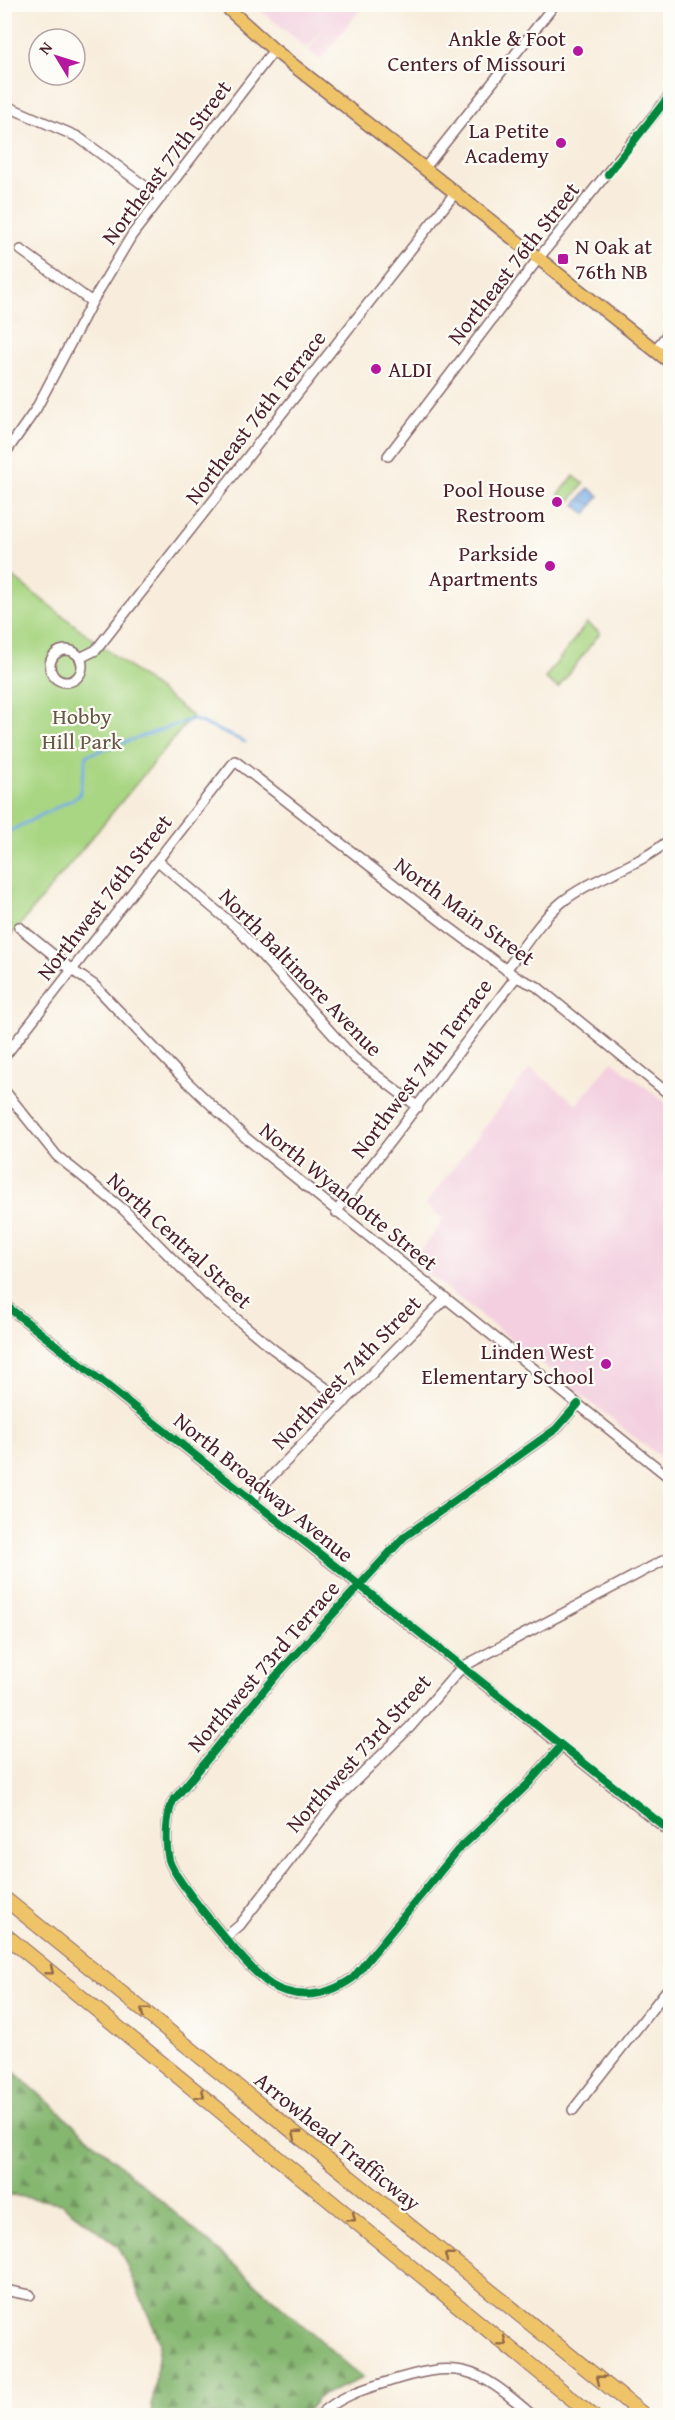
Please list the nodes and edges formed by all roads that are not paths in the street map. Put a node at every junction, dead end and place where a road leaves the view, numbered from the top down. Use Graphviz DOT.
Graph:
graph roads {
  1 [pos="223,4"];
  2 [pos="555,4"];
  3 [pos="274,51"];
  4 [pos="670,95"];
  5 [pos="4,105"];
  6 [pos="424,170"];
  7 [pos="455,193"];
  8 [pos="161,198"];
  9 [pos="21,250"];
  10 [pos="538,259"];
  11 [pos="92,302"];
  12 [pos="670,331"];
  13 [pos="655,350"];
  14 [pos="670,362"];
  15 [pos="4,455"];
  16 [pos="388,456"];
  17 [pos="80,658"];
  18 [pos="235,761"];
  19 [pos="670,839"];
  20 [pos="158,861"];
  21 [pos="19,927"];
  22 [pos="72,970"];
  23 [pos="506,970"];
  24 [pos="516,977"];
  25 [pos="4,1057"];
  26 [pos="4,1090"];
  27 [pos="670,1095"];
  28 [pos="418,1107"];
  29 [pos="336,1212"];
  30 [pos="445,1299"];
  31 [pos="4,1304"];
  32 [pos="345,1402"];
  33 [pos="578,1404"];
  34 [pos="670,1478"];
  35 [pos="254,1501"];
  36 [pos="670,1557"];
  37 [pos="358,1584"];
  38 [pos="462,1667"];
  39 [pos="561,1746"];
  40 [pos="670,1832"];
  41 [pos="4,1898"];
  42 [pos="4,1934"];
  43 [pos="226,1937"];
  44 [pos="670,1986"];
  45 [pos="573,2110"];
  46 [pos="4,2290"];
  47 [pos="30,2295"];
  48 [pos="319,2415"];
  49 [pos="533,2415"];
  50 [pos="593,2415"];
  51 [pos="645,2415"];
  1 -- 3 [label="main road"];
  2 -- 6 [label="street"];
  3 -- 6 [label="main road"];
  3 -- 8 [label="street, Northeast 77th Street"];
  4 -- 10 [label="street, Northeast 76th Street"];
  5 -- 8 [label="street"];
  6 -- 7 [label="main road"];
  7 -- 10 [label="main road"];
  7 -- 17 [label="street, Northeast 76th Terrace"];
  8 -- 11 [label="street, Northeast 77th Street"];
  9 -- 11 [label="street"];
  10 -- 13 [label="main road"];
  10 -- 16 [label="street, Northeast 76th Street"];
  11 -- 15 [label="street, Northeast 77th Street"];
  12 -- 13 [label="street"];
  13 -- 14 [label="main road"];
  18 -- 20 [label="street, Northwest 76th Street"];
  18 -- 23 [label="street, North Main Street"];
  19 -- 23 [label="street"];
  20 -- 22 [label="street, Northwest 76th Street"];
  20 -- 28 [label="street, North Baltimore Avenue"];
  21 -- 22 [label="street, North Wyandotte Street"];
  22 -- 25 [label="street, Northwest 76th Street"];
  22 -- 29 [label="street, North Wyandotte Street"];
  23 -- 24 [label="street, North Main Street"];
  24 -- 27 [label="street, North Main Street"];
  24 -- 28 [label="street, Northwest 74th Terrace"];
  26 -- 32 [label="street, North Central Street"];
  28 -- 29 [label="street, Northwest 74th Terrace"];
  29 -- 30 [label="street, North Wyandotte Street"];
  30 -- 32 [label="street, Northwest 74th Street"];
  30 -- 33 [label="street, North Wyandotte Street"];
  31 -- 35 [label="street, North Broadway Avenue"];
  32 -- 35 [label="street, Northwest 74th Street"];
  33 -- 34 [label="street, North Wyandotte Street"];
  33 -- 37 [label="street, Northwest 73rd Terrace"];
  35 -- 37 [label="street, North Broadway Avenue"];
  36 -- 38 [label="street, Northwest 73rd Street"];
  37 -- 38 [label="street, North Broadway Avenue"];
  37 -- 43 [label="street, Northwest 73rd Terrace"];
  38 -- 39 [label="street, North Broadway Avenue"];
  38 -- 43 [label="street, Northwest 73rd Street"];
  39 -- 40 [label="street, North Broadway Avenue"];
  39 -- 43 [label="street, Northwest 73rd Terrace"];
  51 -- 41 [label="highway, Arrowhead Trafficway, one-way"];
  42 -- 50 [label="highway, one-way"];
  44 -- 45 [label="street"];
  46 -- 47 [label="street"];
  48 -- 49 [label="street"];
}
